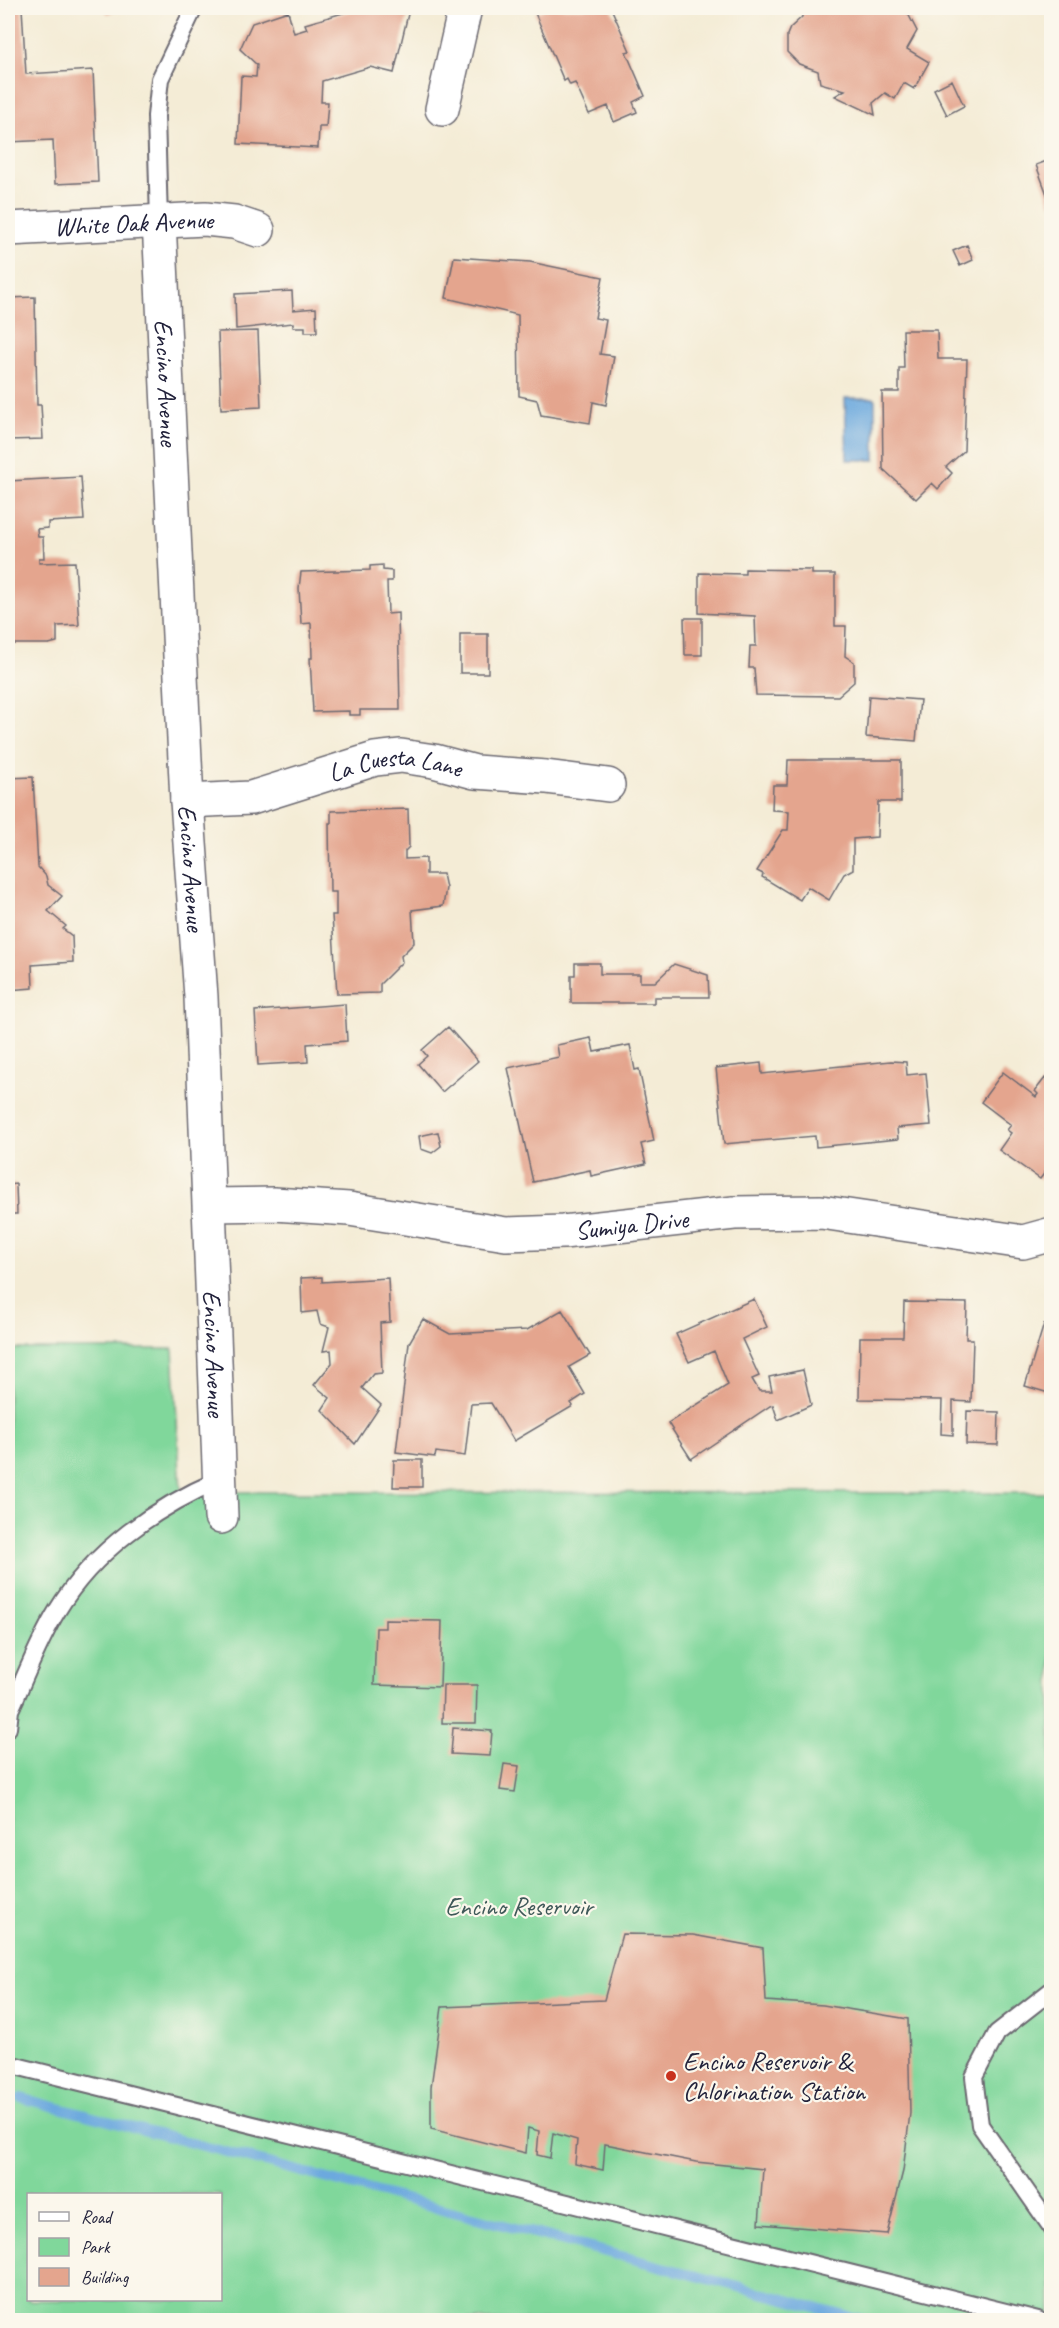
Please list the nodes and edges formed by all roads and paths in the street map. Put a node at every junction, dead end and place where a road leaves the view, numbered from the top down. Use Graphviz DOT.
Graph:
graph roads {
  1 [pos="194,8"];
  2 [pos="465,8"];
  3 [pos="442,109"];
  4 [pos="159,221"];
  5 [pos="8,229"];
  6 [pos="258,230"];
  7 [pos="608,785"];
  8 [pos="187,801"];
  9 [pos="210,1205"];
  10 [pos="1052,1234"];
  11 [pos="219,1480"];
  12 [pos="221,1516"];
  13 [pos="9,1711"];
  14 [pos="8,1728"];
  15 [pos="1052,1990"];
  16 [pos="8,2064"];
  17 [pos="1052,2228"];
  18 [pos="1038,2320"];
  1 -- 4 [label="lane"];
  2 -- 3 [label="street"];
  4 -- 5 [label="street, White Oak Avenue"];
  4 -- 6 [label="street, White Oak Avenue"];
  4 -- 8 [label="street, Encino Avenue"];
  7 -- 8 [label="street, La Cuesta Lane"];
  8 -- 9 [label="street, Encino Avenue"];
  9 -- 10 [label="street, Sumiya Drive"];
  9 -- 11 [label="street, Encino Avenue"];
  11 -- 12 [label="street, Encino Avenue"];
  11 -- 13 [label="lane"];
  13 -- 14 [label="lane"];
  15 -- 17 [label="lane"];
  16 -- 18 [label="lane"];
}
